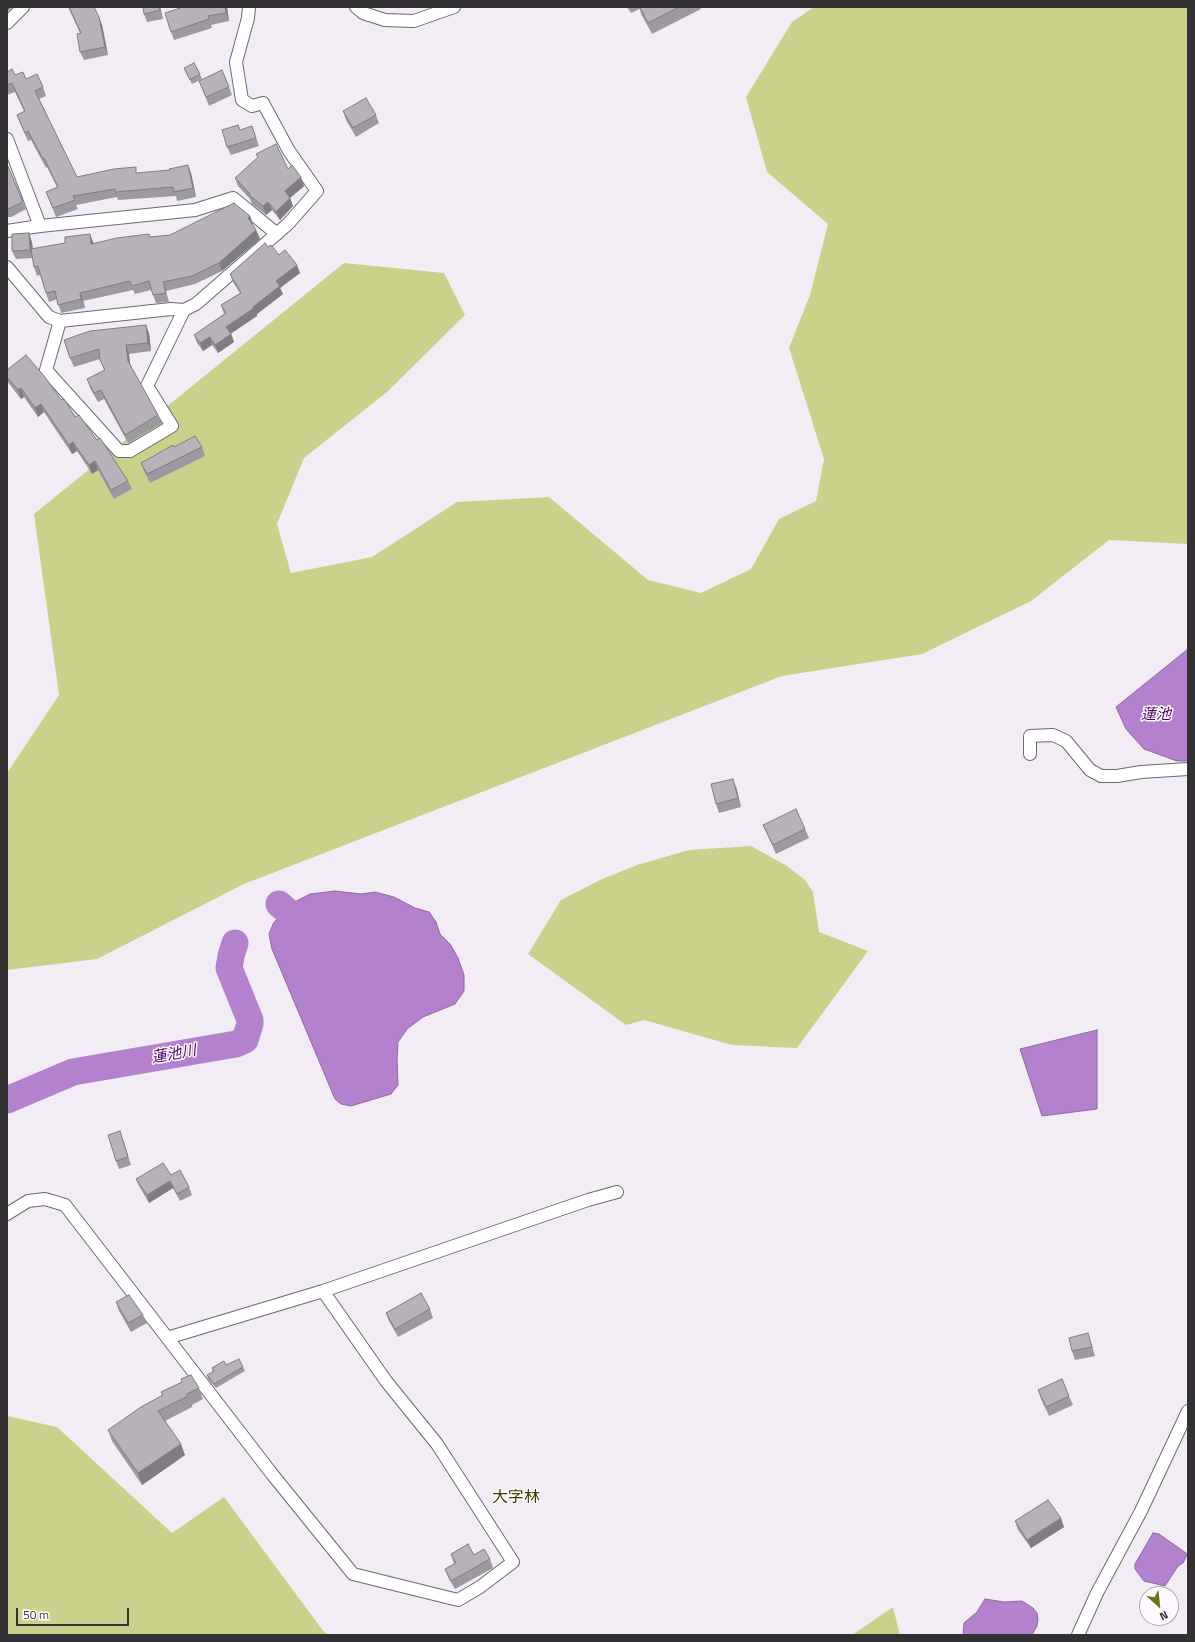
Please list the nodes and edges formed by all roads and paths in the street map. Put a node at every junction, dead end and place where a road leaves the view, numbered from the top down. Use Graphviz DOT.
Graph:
graph roads {
  1 [pos="23,7"];
  2 [pos="249,7"];
  3 [pos="356,7"];
  4 [pos="454,7"];
  5 [pos="7,23"];
  6 [pos="7,139"];
  7 [pos="40,226"];
  8 [pos="7,232"];
  9 [pos="277,234"];
  10 [pos="7,267"];
  11 [pos="184,310"];
  12 [pos="60,321"];
  13 [pos="1030,754"];
  14 [pos="1188,769"];
  15 [pos="617,1192"];
  16 [pos="7,1214"];
  17 [pos="323,1291"];
  18 [pos="167,1338"];
  19 [pos="1188,1411"];
  20 [pos="1078,1635"];
  1 -- 5 [label="street"];
  2 -- 9 [label="street"];
  3 -- 4 [label="street"];
  6 -- 7 [label="street"];
  7 -- 8 [label="street"];
  7 -- 9 [label="street"];
  9 -- 11 [label="street"];
  10 -- 12 [label="street"];
  11 -- 12 [label="street"];
  11 -- 12 [label="street"];
  13 -- 14 [label="street"];
  15 -- 17 [label="street"];
  16 -- 18 [label="street"];
  17 -- 18 [label="street"];
  17 -- 18 [label="street"];
  19 -- 20 [label="street"];
}
